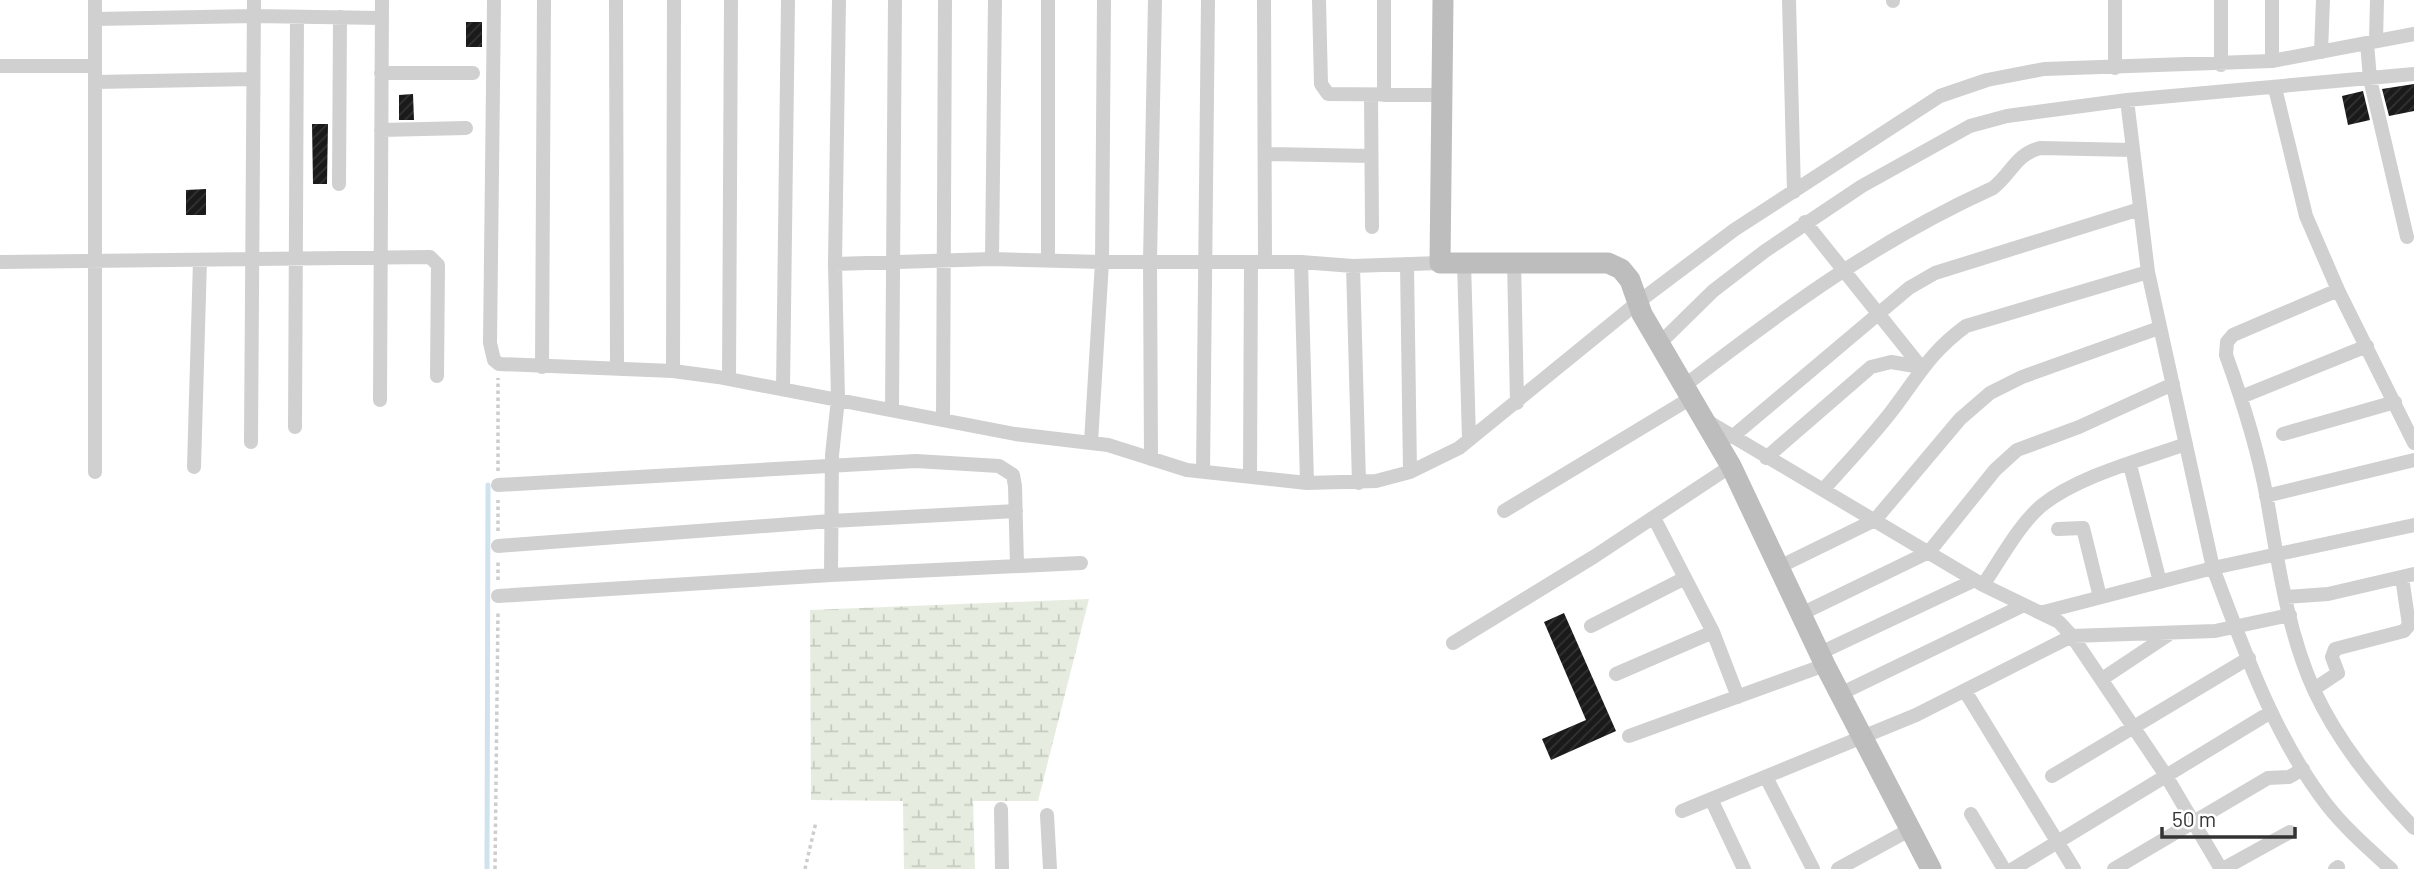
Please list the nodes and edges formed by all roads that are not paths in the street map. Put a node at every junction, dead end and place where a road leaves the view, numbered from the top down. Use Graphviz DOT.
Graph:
graph roads {
  1 [pos="94,0"];
  2 [pos="254,0"];
  3 [pos="382,0"];
  4 [pos="494,0"];
  5 [pos="544,0"];
  6 [pos="616,0"];
  7 [pos="674,0"];
  8 [pos="731,0"];
  9 [pos="788,0"];
  10 [pos="839,0"];
  11 [pos="895,0"];
  12 [pos="945,0"];
  13 [pos="995,0"];
  14 [pos="1048,0"];
  15 [pos="1104,0"];
  16 [pos="1156,0"];
  17 [pos="1208,0"];
  18 [pos="1264,0"];
  19 [pos="1319,0"];
  20 [pos="1384,0"];
  21 [pos="1443,0"];
  22 [pos="1789,0"];
  23 [pos="2115,0"];
  24 [pos="2221,0"];
  25 [pos="2272,0"];
  26 [pos="2323,0"];
  27 [pos="2377,0"];
  28 [pos="254,16"];
  29 [pos="297,17"];
  30 [pos="340,18"];
  31 [pos="382,18"];
  32 [pos="94,19"];
  33 [pos="2414,34"];
  34 [pos="2370,46"];
  35 [pos="2321,52"];
  36 [pos="2272,61"];
  37 [pos="2221,65"];
  38 [pos="0,66"];
  39 [pos="95,66"];
  40 [pos="2115,68"];
  41 [pos="382,72"];
  42 [pos="473,73"];
  43 [pos="2414,74"];
  44 [pos="2370,76"];
  45 [pos="253,79"];
  46 [pos="95,82"];
  47 [pos="2275,88"];
  48 [pos="1378,95"];
  49 [pos="1442,95"];
  50 [pos="2127,100"];
  51 [pos="466,128"];
  52 [pos="381,130"];
  53 [pos="2132,150"];
  54 [pos="1265,154"];
  55 [pos="1371,156"];
  56 [pos="339,184"];
  57 [pos="1794,192"];
  58 [pos="2140,209"];
  59 [pos="1805,222"];
  60 [pos="1371,227"];
  61 [pos="2407,237"];
  62 [pos="381,256"];
  63 [pos="294,258"];
  64 [pos="945,259"];
  65 [pos="992,259"];
  66 [pos="95,260"];
  67 [pos="200,260"];
  68 [pos="252,260"];
  69 [pos="1048,260"];
  70 [pos="1514,261"];
  71 [pos="0,262"];
  72 [pos="892,262"];
  73 [pos="1102,262"];
  74 [pos="1150,262"];
  75 [pos="1208,262"];
  76 [pos="1258,262"];
  77 [pos="1301,262"];
  78 [pos="1464,262"];
  79 [pos="1440,263"];
  80 [pos="835,264"];
  81 [pos="1407,264"];
  82 [pos="1353,266"];
  83 [pos="1841,270"];
  84 [pos="2148,272"];
  85 [pos="2338,290"];
  86 [pos="1878,314"];
  87 [pos="1648,322"];
  88 [pos="2160,328"];
  89 [pos="2367,346"];
  90 [pos="542,367"];
  91 [pos="1921,367"];
  92 [pos="617,369"];
  93 [pos="673,371"];
  94 [pos="437,376"];
  95 [pos="729,379"];
  96 [pos="2173,384"];
  97 [pos="783,389"];
  98 [pos="1688,392"];
  99 [pos="2241,397"];
  100 [pos="380,400"];
  101 [pos="2395,402"];
  102 [pos="1517,403"];
  103 [pos="838,404"];
  104 [pos="892,410"];
  105 [pos="943,420"];
  106 [pos="1706,421"];
  107 [pos="295,426"];
  108 [pos="2283,434"];
  109 [pos="1732,437"];
  110 [pos="1469,439"];
  111 [pos="251,442"];
  112 [pos="1091,442"];
  113 [pos="2414,443"];
  114 [pos="2186,444"];
  115 [pos="1766,458"];
  116 [pos="1150,459"];
  117 [pos="2414,460"];
  118 [pos="2130,465"];
  119 [pos="1731,466"];
  120 [pos="194,467"];
  121 [pos="832,467"];
  122 [pos="95,471"];
  123 [pos="1203,472"];
  124 [pos="1410,472"];
  125 [pos="1250,477"];
  126 [pos="1307,483"];
  127 [pos="1359,483"];
  128 [pos="498,485"];
  129 [pos="1823,490"];
  130 [pos="2266,496"];
  131 [pos="1016,511"];
  132 [pos="1504,511"];
  133 [pos="1654,518"];
  134 [pos="1875,520"];
  135 [pos="831,521"];
  136 [pos="2414,525"];
  137 [pos="2058,529"];
  138 [pos="498,546"];
  139 [pos="1928,552"];
  140 [pos="2276,553"];
  141 [pos="1081,563"];
  142 [pos="1017,566"];
  143 [pos="1781,566"];
  144 [pos="2213,568"];
  145 [pos="831,575"];
  146 [pos="2408,575"];
  147 [pos="1685,578"];
  148 [pos="1979,582"];
  149 [pos="2160,582"];
  150 [pos="498,596"];
  151 [pos="2100,597"];
  152 [pos="2286,597"];
  153 [pos="2024,605"];
  154 [pos="2040,612"];
  155 [pos="1803,613"];
  156 [pos="2290,615"];
  157 [pos="1591,626"];
  158 [pos="2236,627"];
  159 [pos="1713,632"];
  160 [pos="2169,635"];
  161 [pos="2072,636"];
  162 [pos="1453,643"];
  163 [pos="2249,658"];
  164 [pos="1823,659"];
  165 [pos="1616,674"];
  166 [pos="2102,679"];
  167 [pos="2314,689"];
  168 [pos="1965,691"];
  169 [pos="1840,694"];
  170 [pos="1738,697"];
  171 [pos="2271,712"];
  172 [pos="2133,726"];
  173 [pos="1629,736"];
  174 [pos="1864,738"];
  175 [pos="2303,769"];
  176 [pos="2165,774"];
  177 [pos="2052,776"];
  178 [pos="1766,777"];
  179 [pos="1710,799"];
  180 [pos="1001,809"];
  181 [pos="1682,811"];
  182 [pos="1971,814"];
  183 [pos="1048,815"];
  184 [pos="2193,822"];
  185 [pos="2414,828"];
  186 [pos="1911,829"];
  187 [pos="2290,832"];
  188 [pos="2056,842"];
  189 [pos="1002,869"];
  190 [pos="1050,869"];
  191 [pos="1744,869"];
  192 [pos="1812,869"];
  193 [pos="1838,869"];
  194 [pos="1931,869"];
  195 [pos="2004,869"];
  196 [pos="2013,869"];
  197 [pos="2074,869"];
  198 [pos="2113,869"];
  199 [pos="2222,869"];
  200 [pos="2391,869"];
  1 -- 32 [label="street"];
  2 -- 28 [label="street"];
  3 -- 31 [label="street"];
  4 -- 90 [label="street"];
  5 -- 90 [label="street"];
  6 -- 92 [label="street"];
  7 -- 93 [label="street"];
  8 -- 95 [label="street"];
  9 -- 97 [label="street"];
  10 -- 80 [label="street"];
  11 -- 72 [label="street"];
  12 -- 64 [label="street"];
  13 -- 65 [label="street"];
  14 -- 69 [label="street"];
  15 -- 73 [label="street"];
  16 -- 74 [label="street"];
  17 -- 75 [label="street"];
  18 -- 54 [label="street"];
  19 -- 48 [label="street"];
  20 -- 48 [label="street"];
  21 -- 49 [label="street"];
  22 -- 57 [label="street"];
  23 -- 40 [label="street"];
  24 -- 37 [label="street"];
  25 -- 36 [label="street"];
  26 -- 35 [label="street"];
  27 -- 34 [label="street"];
  28 -- 29 [label="street"];
  28 -- 32 [label="street"];
  28 -- 45 [label="street"];
  29 -- 30 [label="street"];
  29 -- 63 [label="street"];
  30 -- 31 [label="street"];
  30 -- 56 [label="street"];
  31 -- 41 [label="street"];
  32 -- 39 [label="street"];
  33 -- 34 [label="street"];
  34 -- 35 [label="street"];
  34 -- 44 [label="street"];
  35 -- 36 [label="street"];
  36 -- 37 [label="street"];
  37 -- 40 [label="street"];
  38 -- 39 [label="street"];
  39 -- 46 [label="street"];
  40 -- 57 [label="street"];
  41 -- 42 [label="street"];
  41 -- 52 [label="street"];
  43 -- 44 [label="street"];
  44 -- 47 [label="street"];
  44 -- 61 [label="street"];
  45 -- 46 [label="street"];
  45 -- 68 [label="street"];
  46 -- 66 [label="street"];
  47 -- 50 [label="street"];
  47 -- 85 [label="street"];
  48 -- 49 [label="street"];
  48 -- 55 [label="street"];
  49 -- 79 [label="street"];
  50 -- 53 [label="street"];
  50 -- 59 [label="street"];
  51 -- 52 [label="street"];
  52 -- 62 [label="street"];
  53 -- 58 [label="street"];
  53 -- 83 [label="street"];
  54 -- 55 [label="street"];
  54 -- 76 [label="street"];
  55 -- 60 [label="street"];
  57 -- 87 [label="street"];
  58 -- 84 [label="street"];
  58 -- 86 [label="street"];
  59 -- 83 [label="street"];
  59 -- 87 [label="street"];
  62 -- 63 [label="street"];
  62 -- 94 [label="street"];
  62 -- 100 [label="street"];
  63 -- 68 [label="street"];
  63 -- 107 [label="street"];
  64 -- 65 [label="street"];
  64 -- 72 [label="street"];
  64 -- 105 [label="street"];
  65 -- 69 [label="street"];
  66 -- 67 [label="street"];
  66 -- 71 [label="street"];
  66 -- 122 [label="street"];
  67 -- 68 [label="street"];
  67 -- 120 [label="street"];
  68 -- 111 [label="street"];
  69 -- 73 [label="street"];
  70 -- 78 [label="street"];
  70 -- 87 [label="street"];
  70 -- 102 [label="street"];
  72 -- 80 [label="street"];
  72 -- 104 [label="street"];
  73 -- 74 [label="street"];
  73 -- 112 [label="street"];
  74 -- 75 [label="street"];
  74 -- 116 [label="street"];
  75 -- 76 [label="street"];
  75 -- 123 [label="street"];
  76 -- 77 [label="street"];
  76 -- 125 [label="street"];
  77 -- 82 [label="street"];
  77 -- 126 [label="street"];
  78 -- 79 [label="street"];
  78 -- 110 [label="street"];
  79 -- 81 [label="street"];
  80 -- 103 [label="street"];
  81 -- 82 [label="street"];
  81 -- 124 [label="street"];
  82 -- 127 [label="street"];
  83 -- 86 [label="street"];
  83 -- 98 [label="street"];
  84 -- 88 [label="street"];
  84 -- 91 [label="street"];
  85 -- 89 [label="street"];
  85 -- 99 [label="street"];
  86 -- 91 [label="street"];
  86 -- 109 [label="street"];
  87 -- 98 [label="street"];
  87 -- 102 [label="street"];
  88 -- 96 [label="street"];
  88 -- 134 [label="street"];
  89 -- 99 [label="street"];
  89 -- 101 [label="street"];
  90 -- 92 [label="street"];
  91 -- 115 [label="street"];
  91 -- 129 [label="street"];
  92 -- 93 [label="street"];
  93 -- 95 [label="street"];
  95 -- 97 [label="street"];
  96 -- 114 [label="street"];
  96 -- 139 [label="street"];
  97 -- 103 [label="street"];
  98 -- 106 [label="street"];
  98 -- 132 [label="street"];
  99 -- 130 [label="street"];
  101 -- 108 [label="street"];
  101 -- 113 [label="street"];
  102 -- 110 [label="street"];
  103 -- 104 [label="street"];
  103 -- 121 [label="street"];
  104 -- 105 [label="street"];
  105 -- 112 [label="street"];
  106 -- 109 [label="street"];
  106 -- 119 [label="street"];
  109 -- 115 [label="street"];
  110 -- 124 [label="street"];
  112 -- 116 [label="street"];
  114 -- 118 [label="street"];
  114 -- 144 [label="street"];
  115 -- 129 [label="street"];
  116 -- 123 [label="street"];
  117 -- 130 [label="street"];
  118 -- 148 [label="street"];
  118 -- 149 [label="street"];
  119 -- 133 [label="street"];
  119 -- 143 [label="street"];
  121 -- 128 [label="street"];
  121 -- 131 [label="street"];
  121 -- 135 [label="street"];
  123 -- 125 [label="street"];
  124 -- 127 [label="street"];
  125 -- 126 [label="street"];
  126 -- 127 [label="street"];
  129 -- 134 [label="street"];
  130 -- 140 [label="street"];
  131 -- 135 [label="street"];
  131 -- 142 [label="street"];
  133 -- 147 [label="street"];
  133 -- 162 [label="street"];
  134 -- 139 [label="street"];
  134 -- 143 [label="street"];
  135 -- 138 [label="street"];
  135 -- 145 [label="street"];
  136 -- 140 [label="street"];
  137 -- 151 [label="street"];
  139 -- 148 [label="street"];
  139 -- 155 [label="street"];
  140 -- 144 [label="street"];
  140 -- 152 [label="street"];
  141 -- 142 [label="street"];
  142 -- 145 [label="street"];
  143 -- 155 [label="street"];
  144 -- 149 [label="street"];
  144 -- 158 [label="street"];
  145 -- 150 [label="street"];
  146 -- 152 [label="street"];
  146 -- 167 [label="street"];
  147 -- 157 [label="street"];
  147 -- 159 [label="street"];
  148 -- 153 [label="street"];
  148 -- 164 [label="street"];
  149 -- 151 [label="street"];
  151 -- 154 [label="street"];
  152 -- 156 [label="street"];
  153 -- 154 [label="street"];
  153 -- 169 [label="street"];
  154 -- 161 [label="street"];
  155 -- 164 [label="street"];
  156 -- 158 [label="street"];
  156 -- 167 [label="street"];
  158 -- 160 [label="street"];
  158 -- 163 [label="street"];
  159 -- 165 [label="street"];
  159 -- 170 [label="street"];
  160 -- 161 [label="street"];
  160 -- 166 [label="street"];
  161 -- 166 [label="street"];
  161 -- 168 [label="street"];
  163 -- 171 [label="street"];
  163 -- 172 [label="street"];
  164 -- 169 [label="street"];
  164 -- 170 [label="street"];
  166 -- 172 [label="street"];
  167 -- 185 [label="street"];
  168 -- 174 [label="street"];
  168 -- 188 [label="street"];
  169 -- 174 [label="street"];
  170 -- 173 [label="street"];
  171 -- 175 [label="street"];
  171 -- 176 [label="street"];
  172 -- 176 [label="street"];
  172 -- 177 [label="street"];
  174 -- 178 [label="street"];
  174 -- 186 [label="street"];
  175 -- 184 [label="street"];
  175 -- 200 [label="street"];
  176 -- 184 [label="street"];
  176 -- 188 [label="street"];
  178 -- 179 [label="street"];
  178 -- 192 [label="street"];
  179 -- 181 [label="street"];
  179 -- 191 [label="street"];
  180 -- 189 [label="street"];
  182 -- 195 [label="street"];
  183 -- 190 [label="street"];
  184 -- 198 [label="street"];
  184 -- 199 [label="street"];
  186 -- 193 [label="street"];
  186 -- 194 [label="street"];
  187 -- 199 [label="street"];
  188 -- 196 [label="street"];
  188 -- 197 [label="street"];
}
